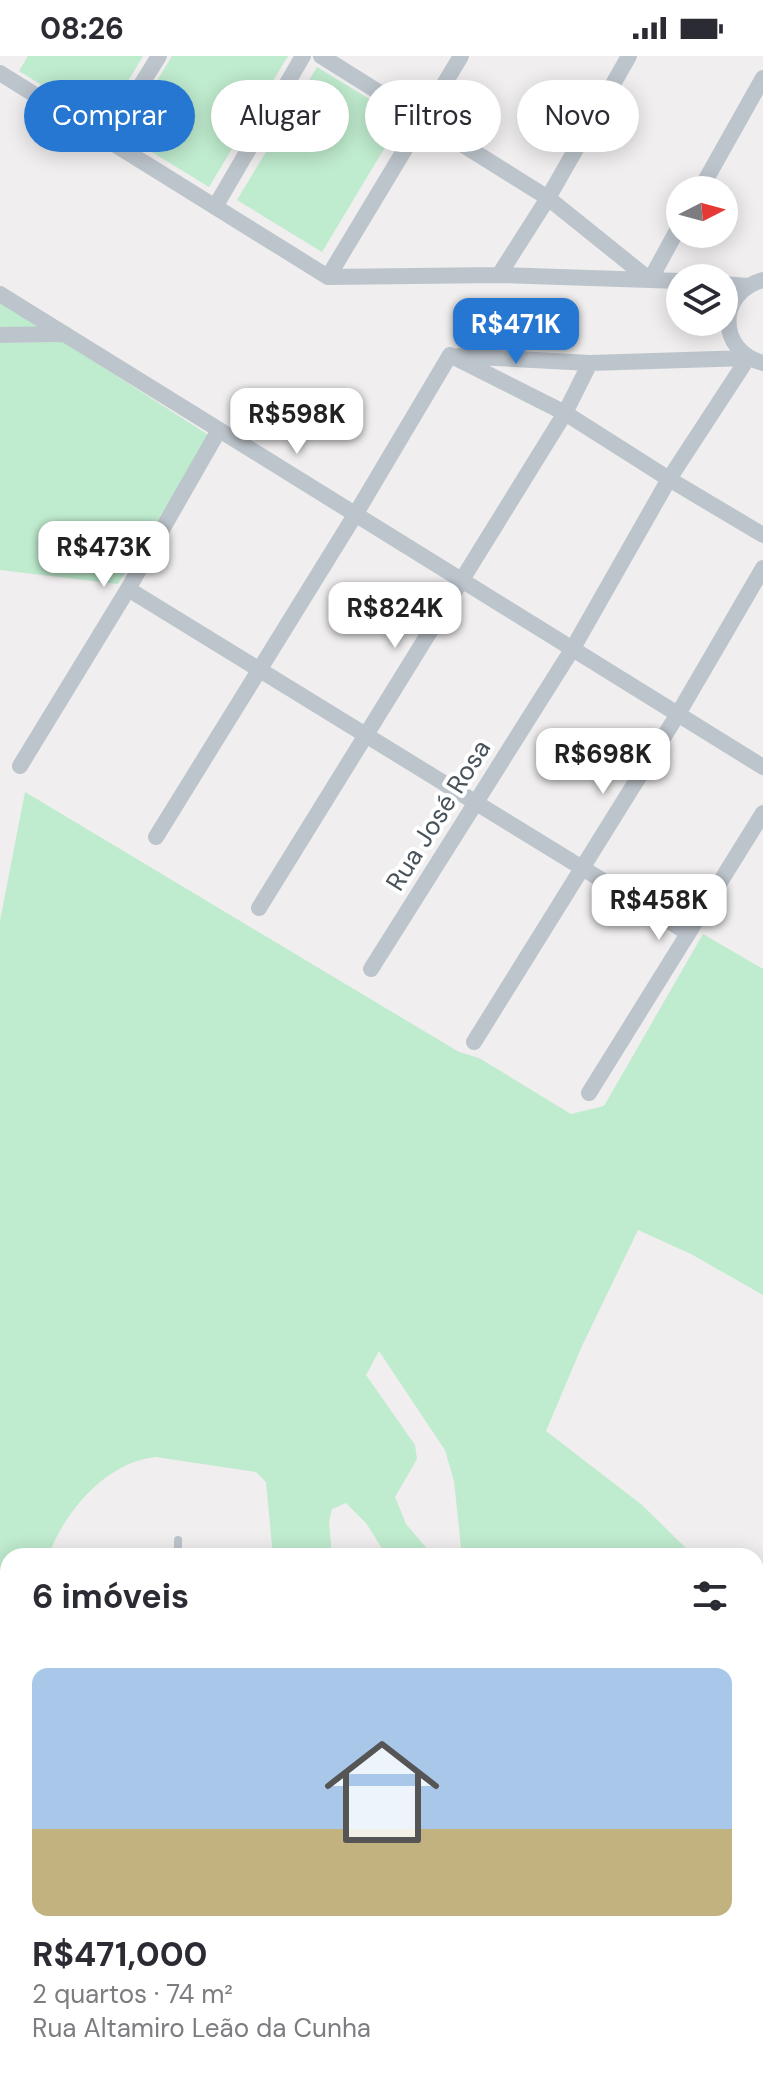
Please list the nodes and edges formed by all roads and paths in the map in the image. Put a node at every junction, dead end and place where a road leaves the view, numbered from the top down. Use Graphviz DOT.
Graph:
graph roads {
  1 [pos="8,56"];
  2 [pos="159,56"];
  3 [pos="303,56"];
  4 [pos="321,56"];
  5 [pos="461,56"];
  6 [pos="629,56"];
  7 [pos="0,71"];
  8 [pos="763,78"];
  9 [pos="144,80"];
  10 [pos="447,80"];
  11 [pos="365,84"];
  12 [pos="24,87"];
  13 [pos="124,152"];
  14 [pos="405,152"];
  15 [pos="474,152"];
  16 [pos="708,176"];
  17 [pos="548,198"];
  18 [pos="215,207"];
  19 [pos="667,248"];
  20 [pos="499,275"];
  21 [pos="328,277"];
  22 [pos="650,280"];
  23 [pos="666,281"];
  24 [pos="755,283"];
  25 [pos="0,294"];
  26 [pos="66,334"];
  27 [pos="0,335"];
  28 [pos="450,355"];
  29 [pos="755,361"];
  30 [pos="590,363"];
  31 [pos="565,413"];
  32 [pos="219,430"];
  33 [pos="669,479"];
  34 [pos="355,515"];
  35 [pos="763,535"];
  36 [pos="763,568"];
  37 [pos="462,581"];
  38 [pos="128,589"];
  39 [pos="573,648"];
  40 [pos="260,669"];
  41 [pos="678,714"];
  42 [pos="367,734"];
  43 [pos="20,766"];
  44 [pos="763,767"];
  45 [pos="474,802"];
  46 [pos="763,813"];
  47 [pos="156,837"];
  48 [pos="583,867"];
  49 [pos="259,908"];
  50 [pos="688,933"];
  51 [pos="371,969"];
  52 [pos="474,1042"];
  53 [pos="589,1093"];
  54 [pos="178,1540"];
  55 [pos="178,1548"];
  1 -- 7 [label="street"];
  2 -- 9 [label="street"];
  3 -- 18 [label="street"];
  4 -- 11 [label="street"];
  5 -- 10 [label="street"];
  6 -- 17 [label="street"];
  7 -- 12 [label="street"];
  8 -- 16 [label="street"];
  13 -- 18 [label="street"];
  14 -- 21 [label="street"];
  15 -- 17 [label="street"];
  17 -- 20 [label="street"];
  17 -- 22 [label="street"];
  18 -- 21 [label="street"];
  19 -- 22 [label="street"];
  20 -- 21 [label="street"];
  20 -- 22 [label="street"];
  22 -- 23 [label="street"];
  24 -- 29 [label="street"];
  25 -- 26 [label="street"];
  26 -- 27 [label="street"];
  26 -- 32 [label="street"];
  28 -- 30 [label="street"];
  28 -- 31 [label="street"];
  28 -- 34 [label="street"];
  29 -- 30 [label="street"];
  29 -- 33 [label="street, Rua José Rosa"];
  30 -- 31 [label="street"];
  31 -- 33 [label="street"];
  31 -- 37 [label="street"];
  32 -- 34 [label="street"];
  32 -- 38 [label="street"];
  33 -- 35 [label="street"];
  33 -- 39 [label="street, Rua José Rosa"];
  34 -- 37 [label="street"];
  34 -- 40 [label="street"];
  36 -- 41 [label="street"];
  37 -- 39 [label="street"];
  37 -- 42 [label="street"];
  38 -- 40 [label="street"];
  38 -- 43 [label="street"];
  39 -- 41 [label="street"];
  39 -- 45 [label="street, Rua José Rosa"];
  40 -- 42 [label="street"];
  40 -- 47 [label="street"];
  41 -- 44 [label="street"];
  41 -- 48 [label="street"];
  42 -- 45 [label="street"];
  42 -- 49 [label="street"];
  45 -- 48 [label="street"];
  45 -- 51 [label="street, Rua José Rosa"];
  46 -- 50 [label="street"];
  48 -- 50 [label="street"];
  48 -- 52 [label="street"];
  50 -- 53 [label="street"];
  54 -- 55 [label="lane"];
}
